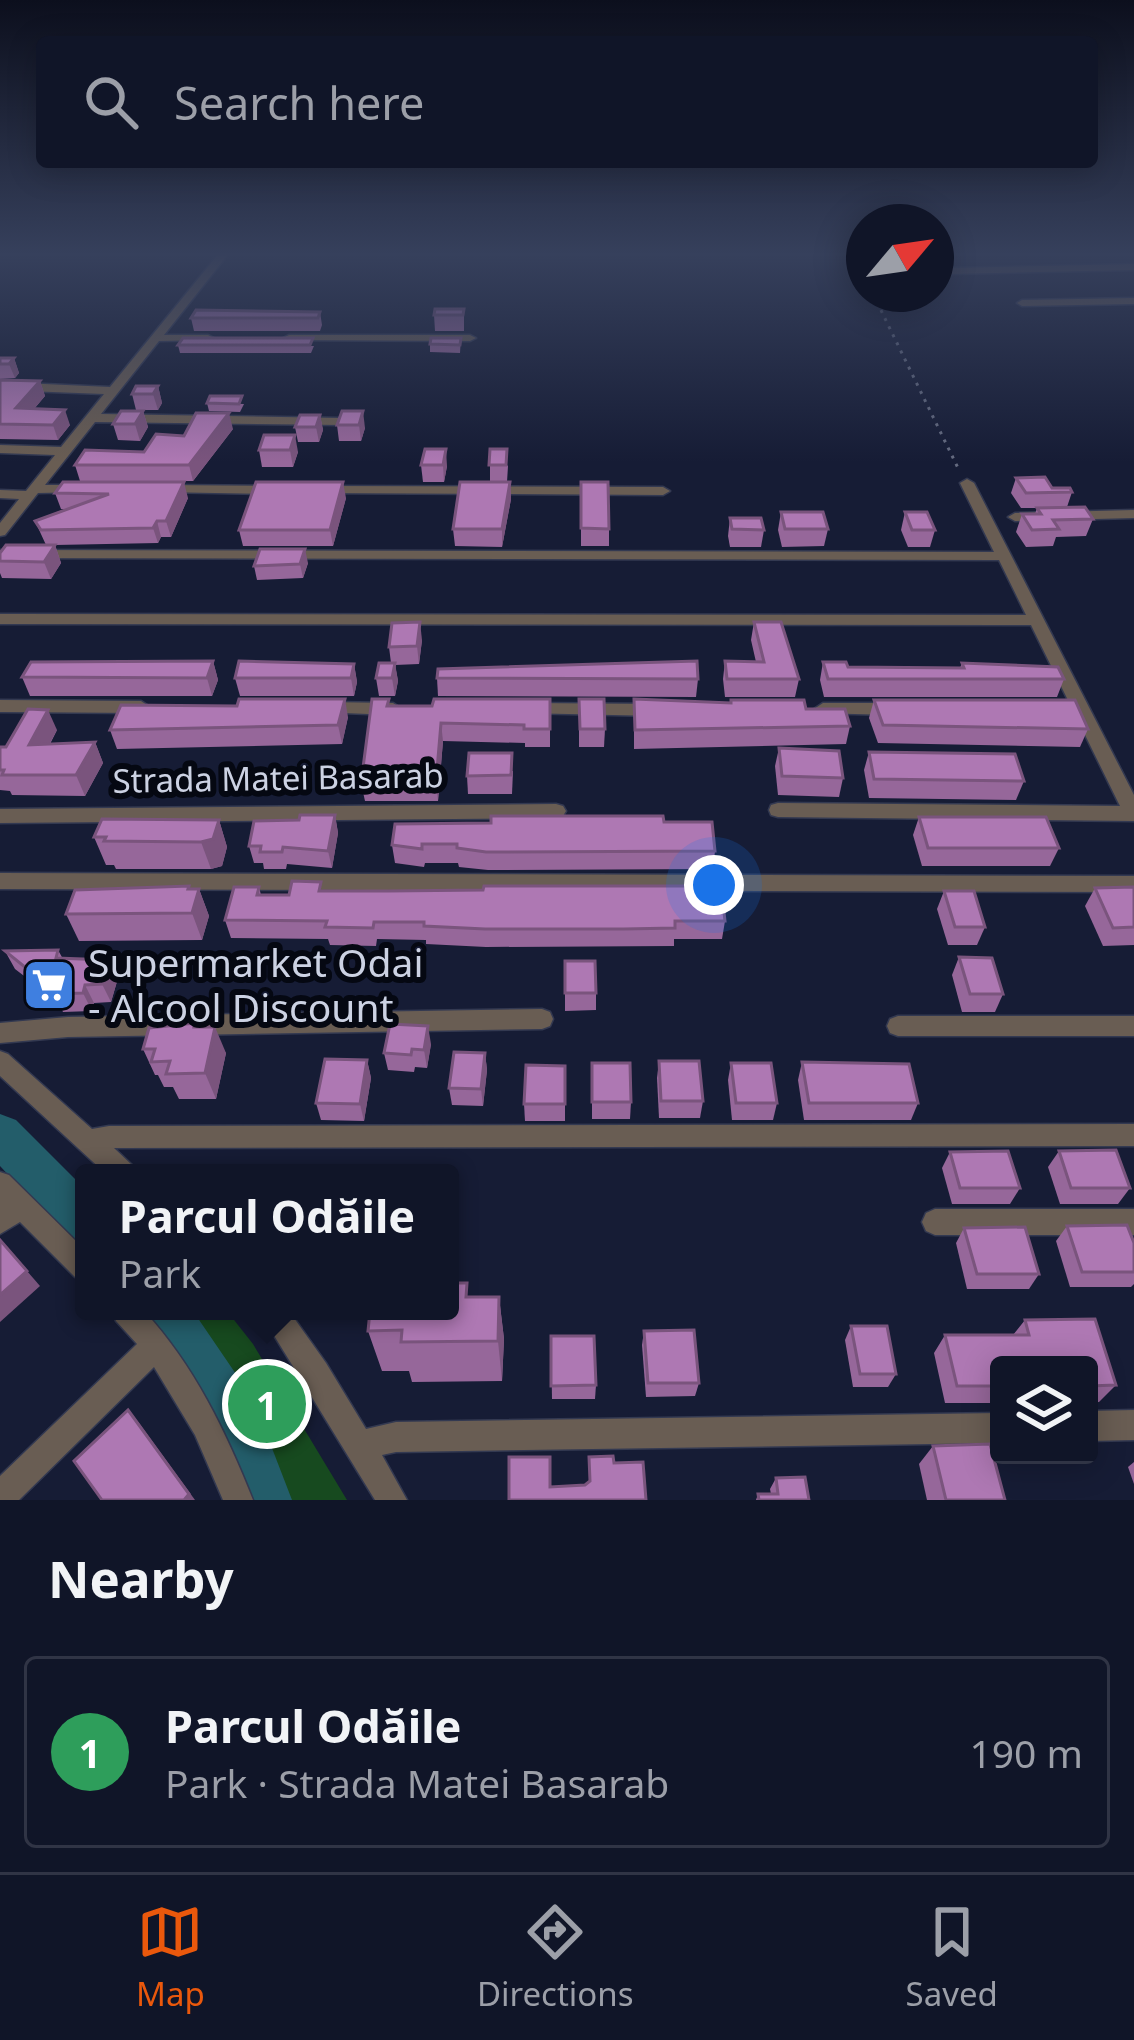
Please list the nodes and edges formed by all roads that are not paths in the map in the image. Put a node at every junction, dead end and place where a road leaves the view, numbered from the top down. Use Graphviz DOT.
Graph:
graph roads {
  1 [pos="167,322"];
  2 [pos="154,338"];
  3 [pos="222,338"];
  4 [pos="267,338"];
  5 [pos="470,338"];
  6 [pos="0,386"];
  7 [pos="111,392"];
  8 [pos="91,418"];
  9 [pos="339,422"];
  10 [pos="0,449"];
  11 [pos="61,452"];
  12 [pos="967,483"];
  13 [pos="101,489"];
  14 [pos="147,489"];
  15 [pos="283,490"];
  16 [pos="305,490"];
  17 [pos="663,491"];
  18 [pos="31,492"];
  19 [pos="0,494"];
  20 [pos="1134,514"];
  21 [pos="1015,517"];
  22 [pos="0,532"];
  23 [pos="0,554"];
  24 [pos="1004,556"];
  25 [pos="0,619"];
  26 [pos="1037,620"];
  27 [pos="0,706"];
  28 [pos="161,707"];
  29 [pos="300,708"];
  30 [pos="1059,708"];
  31 [pos="1082,708"];
  32 [pos="415,709"];
  33 [pos="807,709"];
  34 [pos="922,709"];
  35 [pos="507,710"];
  36 [pos="669,710"];
  37 [pos="778,810"];
  38 [pos="556,812"];
  39 [pos="1134,814"];
  40 [pos="0,816"];
  41 [pos="0,881"];
  42 [pos="1134,884"];
  43 [pos="542,1019"];
  44 [pos="1134,1025"];
  45 [pos="898,1026"];
  46 [pos="0,1033"];
  47 [pos="0,1061"];
  48 [pos="1134,1135"];
  49 [pos="87,1142"];
  50 [pos="113,1164"];
  51 [pos="0,1184"];
  52 [pos="11,1213"];
  53 [pos="934,1222"];
  54 [pos="1134,1222"];
  55 [pos="75,1261"];
  56 [pos="137,1320"];
  57 [pos="279,1320"];
  58 [pos="154,1347"];
  59 [pos="1134,1425"];
  60 [pos="1098,1426"];
  61 [pos="990,1428"];
  62 [pos="360,1445"];
  63 [pos="0,1497"];
  64 [pos="238,1500"];
  65 [pos="392,1500"];
  1 -- 2 [label="street"];
  2 -- 3 [label="street"];
  2 -- 7 [label="street"];
  4 -- 5 [label="street"];
  6 -- 7 [label="street"];
  7 -- 8 [label="street"];
  8 -- 9 [label="street"];
  8 -- 11 [label="street"];
  10 -- 11 [label="street"];
  11 -- 18 [label="street"];
  12 -- 24 [label="street"];
  13 -- 18 [label="street"];
  14 -- 15 [label="street"];
  16 -- 17 [label="street"];
  18 -- 19 [label="street"];
  18 -- 22 [label="street"];
  20 -- 21 [label="street"];
  23 -- 24 [label="street"];
  24 -- 26 [label="street"];
  25 -- 26 [label="street"];
  26 -- 31 [label="street"];
  27 -- 28 [label="street"];
  29 -- 32 [label="street"];
  30 -- 31 [label="street"];
  31 -- 39 [label="street"];
  33 -- 34 [label="street"];
  35 -- 36 [label="street"];
  37 -- 39 [label="street"];
  38 -- 40 [label="street, Strada Matei Basarab"];
  41 -- 42 [label="street"];
  43 -- 46 [label="street"];
  44 -- 45 [label="street"];
  47 -- 49 [label="street"];
  48 -- 49 [label="street"];
  49 -- 50 [label="street"];
  51 -- 52 [label="street"];
  52 -- 55 [label="street"];
  53 -- 54 [label="street"];
  56 -- 58 [label="street"];
  57 -- 62 [label="street"];
  58 -- 63 [label="street"];
  58 -- 64 [label="street"];
  59 -- 60 [label="street"];
  61 -- 62 [label="street"];
  62 -- 65 [label="street"];
}
